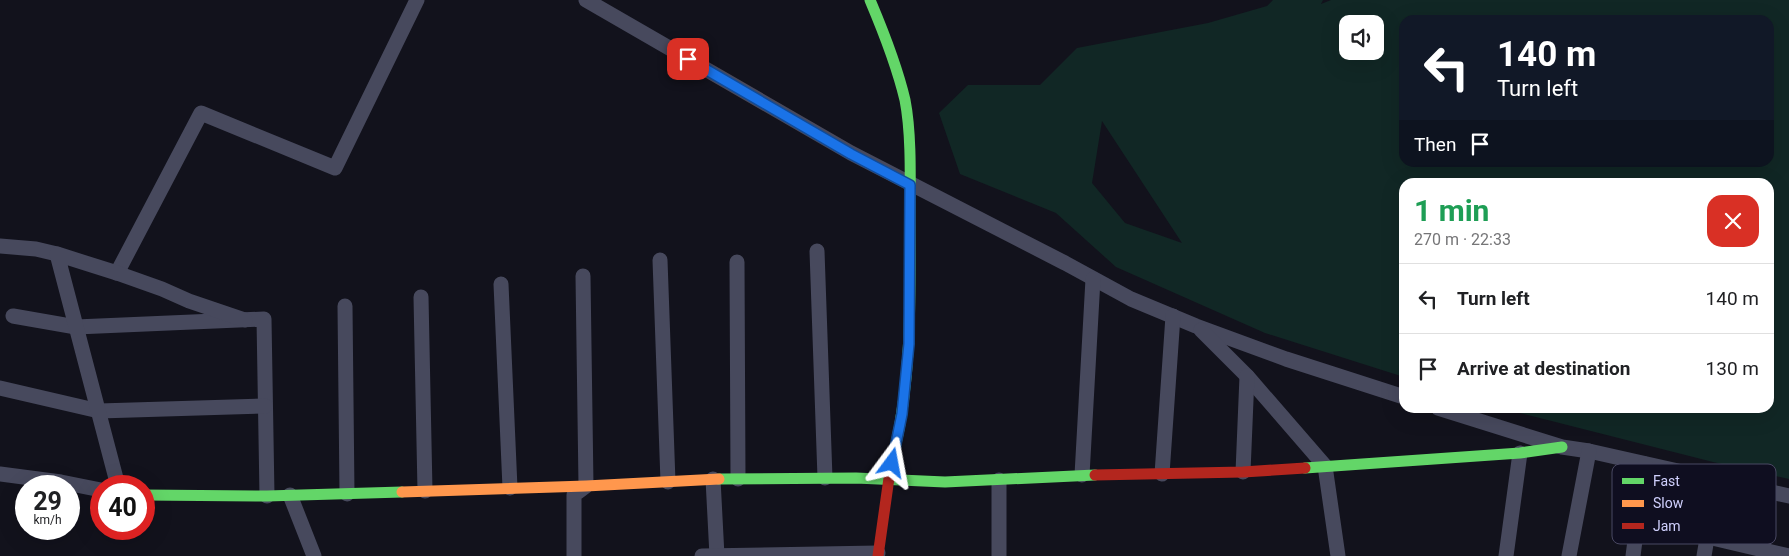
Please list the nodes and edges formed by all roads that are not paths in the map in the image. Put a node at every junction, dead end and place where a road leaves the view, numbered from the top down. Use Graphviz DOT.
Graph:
graph roads {
  1 [pos="417,0"];
  2 [pos="586,0"];
  3 [pos="870,0"];
  4 [pos="910,185"];
  5 [pos="0,246"];
  6 [pos="817,251"];
  7 [pos="56,254"];
  8 [pos="660,260"];
  9 [pos="737,262"];
  10 [pos="116,273"];
  11 [pos="583,276"];
  12 [pos="1093,279"];
  13 [pos="500,284"];
  14 [pos="421,297"];
  15 [pos="344,306"];
  16 [pos="13,316"];
  17 [pos="1173,316"];
  18 [pos="245,320"];
  19 [pos="1196,326"];
  20 [pos="76,327"];
  21 [pos="1246,376"];
  22 [pos="0,388"];
  23 [pos="1399,394"];
  24 [pos="265,406"];
  25 [pos="99,412"];
  26 [pos="1454,413"];
  27 [pos="1562,447"];
  28 [pos="1588,451"];
  29 [pos="1520,453"];
  30 [pos="1646,464"];
  31 [pos="1325,466"];
  32 [pos="1242,472"];
  33 [pos="0,474"];
  34 [pos="1162,474"];
  35 [pos="115,475"];
  36 [pos="1082,475"];
  37 [pos="825,478"];
  38 [pos="889,478"];
  39 [pos="713,479"];
  40 [pos="738,479"];
  41 [pos="998,480"];
  42 [pos="668,482"];
  43 [pos="586,486"];
  44 [pos="90,488"];
  45 [pos="510,488"];
  46 [pos="425,491"];
  47 [pos="1776,493"];
  48 [pos="347,494"];
  49 [pos="155,495"];
  50 [pos="267,496"];
  51 [pos="290,496"];
  52 [pos="1789,496"];
  53 [pos="1738,544"];
  54 [pos="878,554"];
  55 [pos="314,556"];
  56 [pos="574,556"];
  57 [pos="702,556"];
  58 [pos="717,556"];
  59 [pos="999,556"];
  60 [pos="1338,556"];
  61 [pos="1506,556"];
  62 [pos="1569,556"];
  63 [pos="1789,556"];
  1 -- 10 [label="street"];
  2 -- 4 [label="street"];
  3 -- 4 [label="street"];
  4 -- 12 [label="street"];
  4 -- 38 [label="street"];
  5 -- 7 [label="street"];
  6 -- 37 [label="street"];
  7 -- 10 [label="street"];
  7 -- 20 [label="street"];
  8 -- 42 [label="street"];
  9 -- 40 [label="street"];
  10 -- 18 [label="street"];
  11 -- 43 [label="street"];
  12 -- 17 [label="street"];
  12 -- 36 [label="street"];
  13 -- 45 [label="street"];
  14 -- 46 [label="street"];
  15 -- 48 [label="street"];
  16 -- 20 [label="street"];
  17 -- 19 [label="street"];
  17 -- 34 [label="street"];
  18 -- 20 [label="street"];
  18 -- 24 [label="street"];
  19 -- 21 [label="street"];
  19 -- 23 [label="street"];
  20 -- 25 [label="street"];
  21 -- 31 [label="street"];
  21 -- 32 [label="street"];
  22 -- 25 [label="street"];
  24 -- 25 [label="street"];
  24 -- 50 [label="street"];
  25 -- 35 [label="street"];
  26 -- 27 [label="street"];
  27 -- 28 [label="street"];
  27 -- 29 [label="street"];
  28 -- 30 [label="street"];
  28 -- 62 [label="street"];
  29 -- 31 [label="street"];
  29 -- 61 [label="street"];
  31 -- 32 [label="street"];
  31 -- 60 [label="street"];
  32 -- 34 [label="street"];
  33 -- 44 [label="street"];
  34 -- 36 [label="street"];
  36 -- 41 [label="street"];
  37 -- 38 [label="street"];
  37 -- 40 [label="street"];
  38 -- 41 [label="street"];
  38 -- 54 [label="street"];
  39 -- 40 [label="street"];
  39 -- 42 [label="street"];
  39 -- 58 [label="street"];
  41 -- 59 [label="street"];
  42 -- 43 [label="street"];
  43 -- 45 [label="street"];
  43 -- 56 [label="street"];
  45 -- 46 [label="street"];
  46 -- 48 [label="street"];
  47 -- 52 [label="street"];
  48 -- 51 [label="street"];
  49 -- 50 [label="street"];
  50 -- 51 [label="street"];
  51 -- 55 [label="street"];
  53 -- 63 [label="street"];
  54 -- 58 [label="street"];
  57 -- 58 [label="street"];
}
